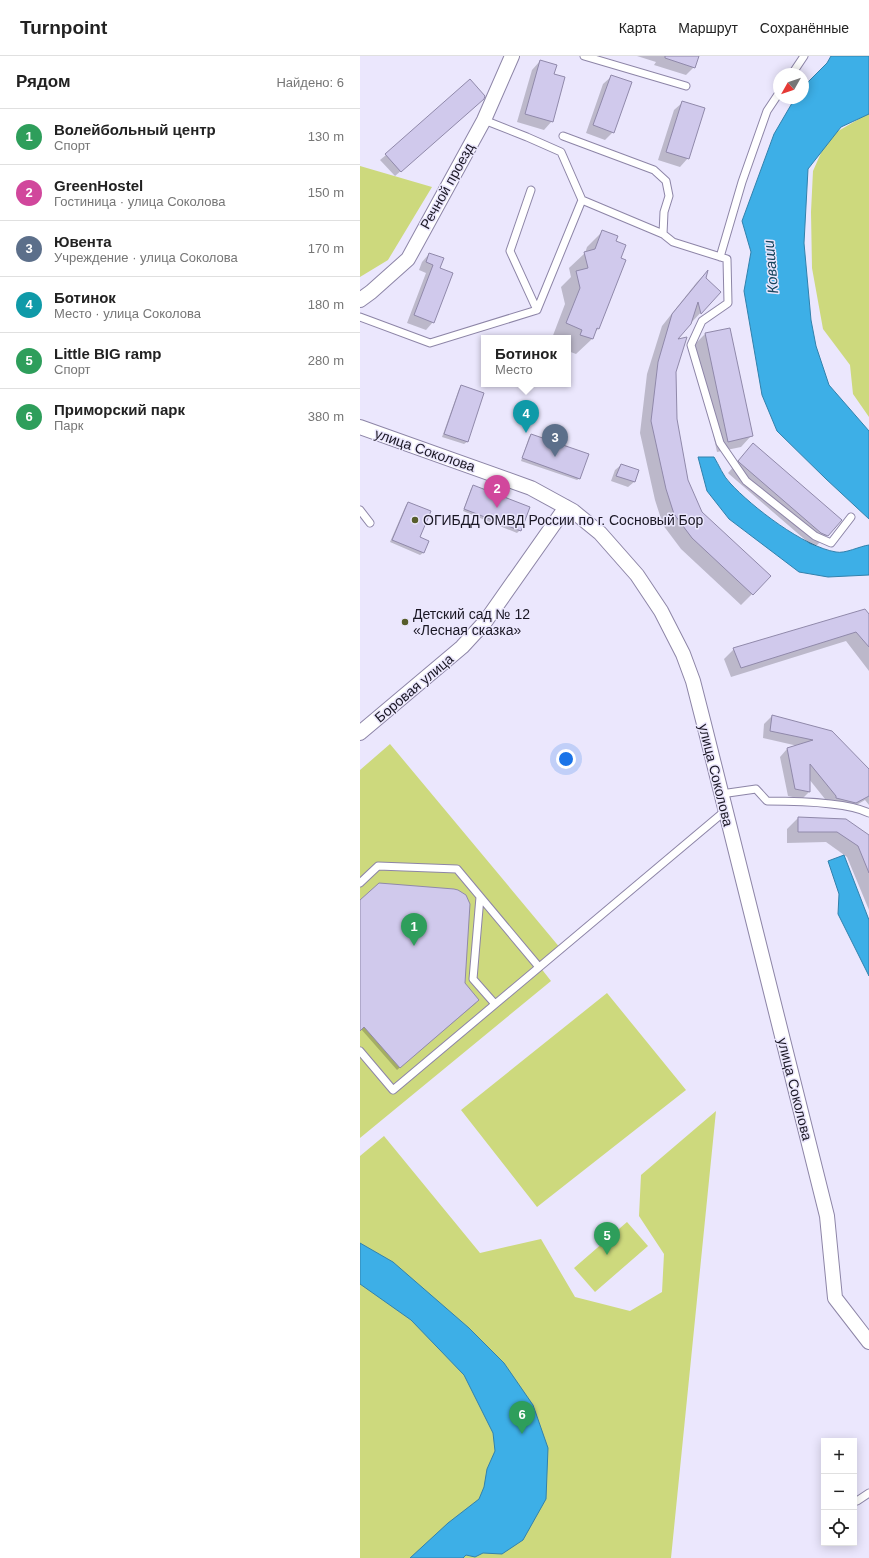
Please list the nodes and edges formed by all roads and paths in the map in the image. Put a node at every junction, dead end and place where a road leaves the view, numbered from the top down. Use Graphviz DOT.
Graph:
graph roads {
  1 [pos="512,56"];
  2 [pos="584,56"];
  3 [pos="804,56"];
  4 [pos="796,68"];
  5 [pos="686,86"];
  6 [pos="773,102"];
  7 [pos="484,120"];
  8 [pos="563,136"];
  9 [pos="531,190"];
  10 [pos="582,200"];
  11 [pos="663,234"];
  12 [pos="720,257"];
  13 [pos="360,300"];
  14 [pos="537,310"];
  15 [pos="360,317"];
  16 [pos="360,427"];
  17 [pos="566,507"];
  18 [pos="360,510"];
  19 [pos="851,517"];
  20 [pos="370,523"];
  21 [pos="360,733"];
  22 [pos="721,794"];
  23 [pos="725,811"];
  24 [pos="869,814"];
  25 [pos="360,883"];
  26 [pos="480,897"];
  27 [pos="540,967"];
  28 [pos="495,1004"];
  29 [pos="360,1052"];
  30 [pos="869,1342"];
  31 [pos="869,1493"];
  32 [pos="857,1501"];
  1 -- 7 [label="street, Речной проезд"];
  2 -- 5 [label="lane"];
  3 -- 4 [label="lane"];
  6 -- 12 [label="lane"];
  7 -- 10 [label="lane"];
  7 -- 13 [label="street, Речной проезд"];
  8 -- 11 [label="lane"];
  9 -- 14 [label="lane"];
  10 -- 11 [label="lane"];
  10 -- 14 [label="lane"];
  11 -- 12 [label="lane"];
  12 -- 19 [label="lane"];
  14 -- 15 [label="lane"];
  16 -- 17 [label="street, улица Соколова"];
  17 -- 21 [label="street, Боровая улица"];
  17 -- 22 [label="street, улица Соколова"];
  18 -- 20 [label="lane"];
  22 -- 23 [label="street, улица Соколова"];
  22 -- 24 [label="lane"];
  23 -- 27 [label="lane"];
  23 -- 30 [label="street, улица Соколова"];
  25 -- 26 [label="lane"];
  26 -- 27 [label="lane"];
  26 -- 28 [label="lane"];
  27 -- 28 [label="lane"];
  28 -- 29 [label="lane"];
  31 -- 32 [label="lane"];
}
